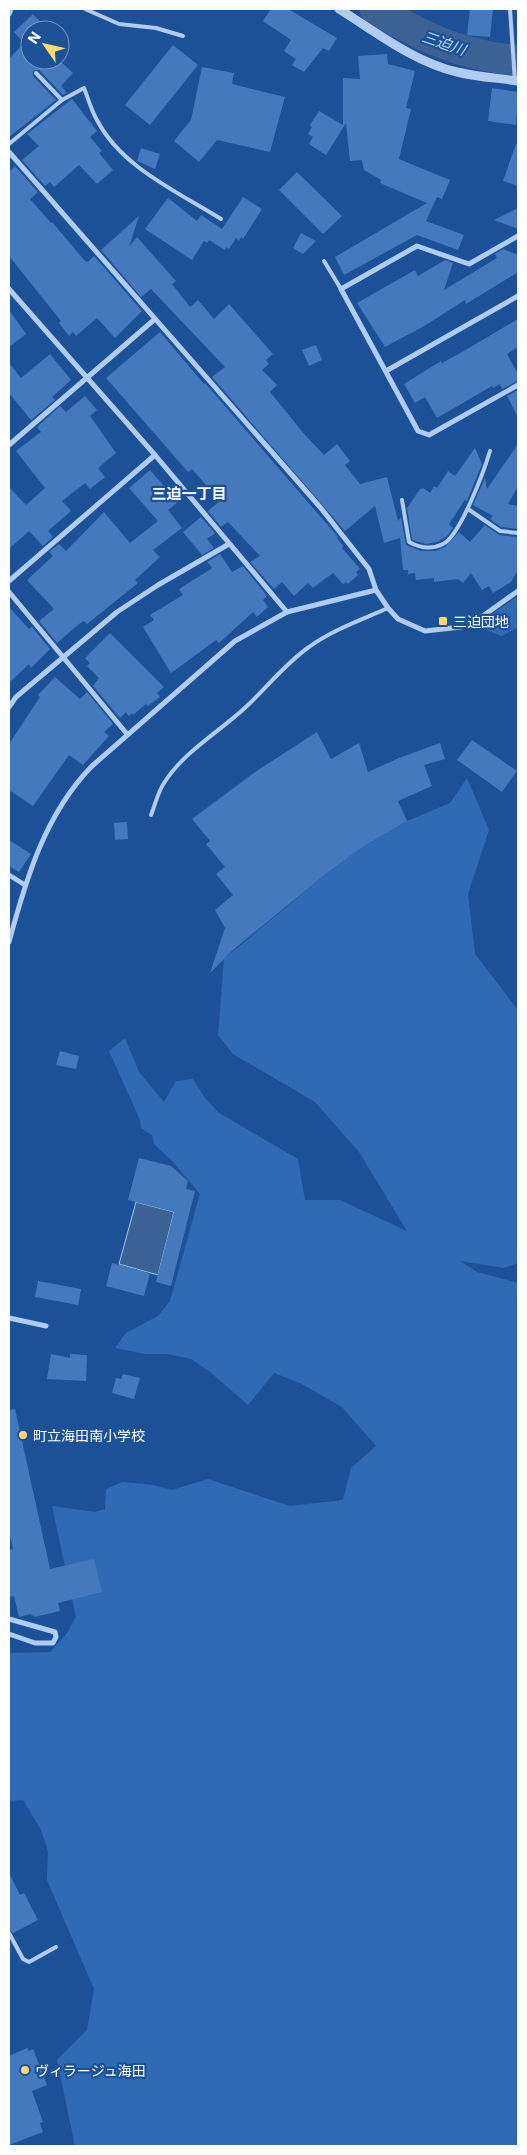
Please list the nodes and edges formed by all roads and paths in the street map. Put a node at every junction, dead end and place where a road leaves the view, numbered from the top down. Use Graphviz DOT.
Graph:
graph roads {
  1 [pos="11,9"];
  2 [pos="85,9"];
  3 [pos="339,9"];
  4 [pos="510,9"];
  5 [pos="9,14"];
  6 [pos="183,36"];
  7 [pos="36,74"];
  8 [pos="516,78"];
  9 [pos="62,100"];
  10 [pos="9,144"];
  11 [pos="9,152"];
  12 [pos="221,219"];
  13 [pos="518,236"];
  14 [pos="324,261"];
  15 [pos="9,289"];
  16 [pos="341,289"];
  17 [pos="518,296"];
  18 [pos="156,319"];
  19 [pos="386,371"];
  20 [pos="87,377"];
  21 [pos="518,385"];
  22 [pos="9,445"];
  23 [pos="490,451"];
  24 [pos="155,455"];
  25 [pos="402,500"];
  26 [pos="468,509"];
  27 [pos="518,533"];
  28 [pos="230,544"];
  29 [pos="9,581"];
  30 [pos="376,590"];
  31 [pos="518,591"];
  32 [pos="9,592"];
  33 [pos="388,608"];
  34 [pos="287,612"];
  35 [pos="62,657"];
  36 [pos="9,707"];
  37 [pos="128,734"];
  38 [pos="151,815"];
  39 [pos="9,875"];
  40 [pos="25,885"];
  41 [pos="9,942"];
  42 [pos="9,1318"];
  43 [pos="46,1326"];
  44 [pos="9,1619"];
  45 [pos="9,1634"];
  46 [pos="9,1933"];
  47 [pos="56,1947"];
  1 -- 5 [label="street"];
  2 -- 6 [label="lane"];
  3 -- 8 [label="street"];
  4 -- 8 [label="lane"];
  7 -- 9 [label="lane"];
  9 -- 10 [label="lane"];
  9 -- 12 [label="lane"];
  11 -- 18 [label="street"];
  13 -- 16 [label="street"];
  14 -- 16 [label="lane"];
  15 -- 20 [label="street"];
  16 -- 19 [label="street"];
  17 -- 19 [label="street"];
  18 -- 20 [label="street"];
  18 -- 30 [label="street"];
  19 -- 21 [label="street"];
  20 -- 22 [label="street"];
  20 -- 24 [label="street"];
  23 -- 26 [label="lane"];
  24 -- 28 [label="street"];
  24 -- 29 [label="street"];
  25 -- 26 [label="lane"];
  26 -- 27 [label="lane"];
  28 -- 34 [label="street"];
  28 -- 35 [label="street"];
  30 -- 33 [label="street"];
  30 -- 34 [label="street"];
  31 -- 33 [label="street"];
  32 -- 35 [label="street"];
  33 -- 38 [label="lane"];
  34 -- 37 [label="street"];
  35 -- 36 [label="street"];
  35 -- 37 [label="street"];
  37 -- 40 [label="street"];
  39 -- 40 [label="street"];
  40 -- 41 [label="street"];
  42 -- 43 [label="street"];
  44 -- 45 [label="street"];
  46 -- 47 [label="lane"];
}
